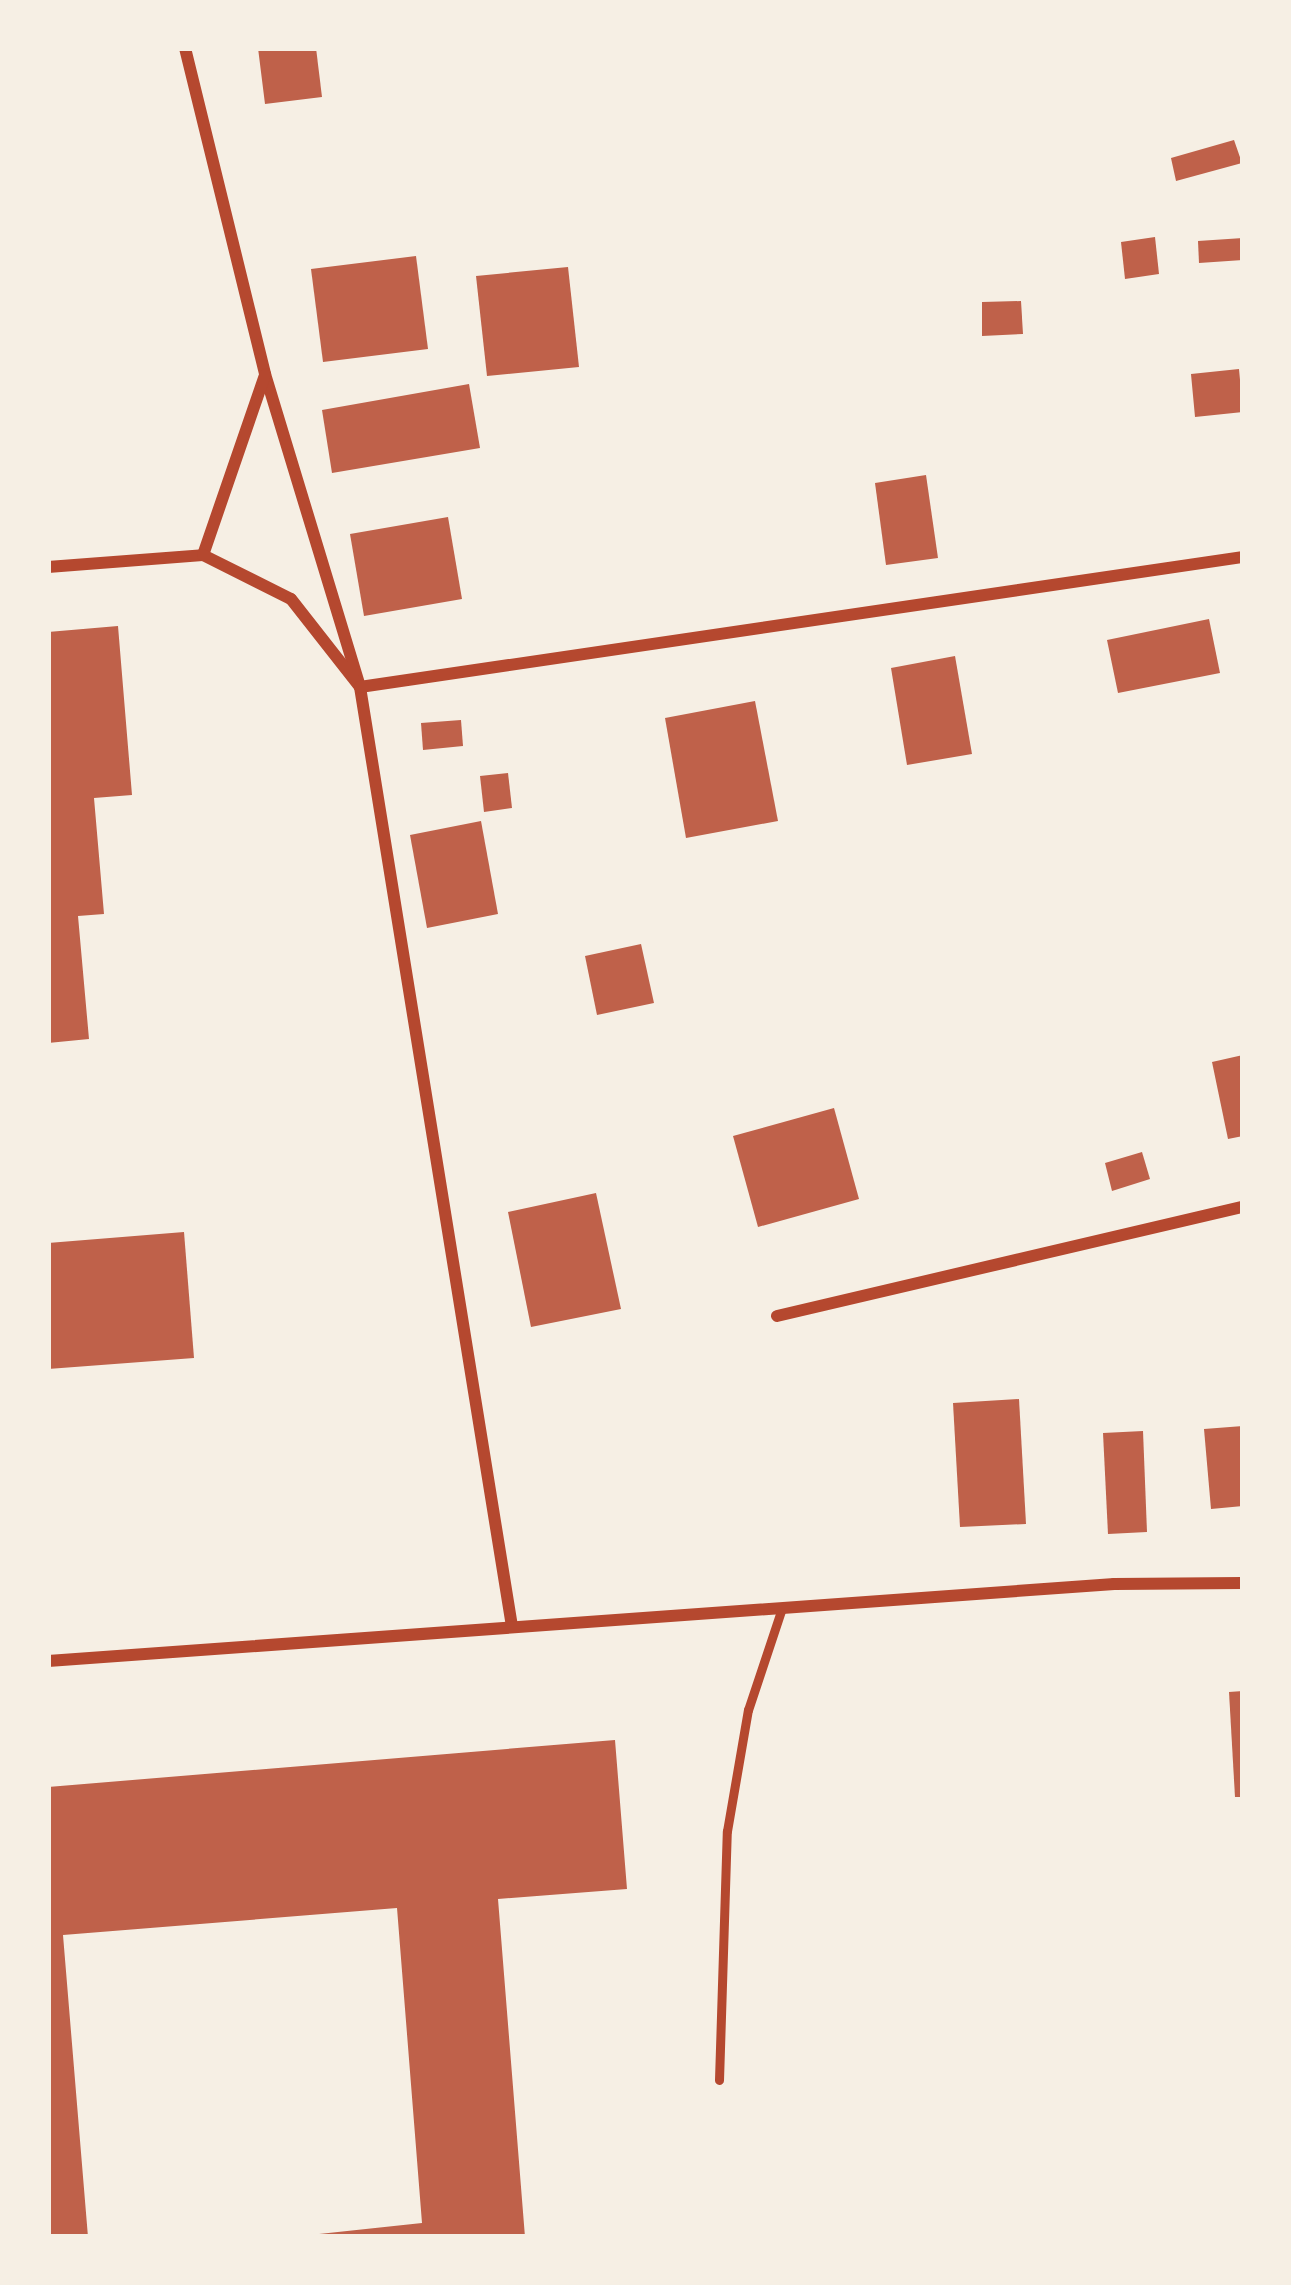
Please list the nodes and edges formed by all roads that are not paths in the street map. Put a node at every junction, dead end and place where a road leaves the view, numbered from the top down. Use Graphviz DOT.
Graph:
graph roads {
  1 [pos="185,48"];
  2 [pos="265,374"];
  3 [pos="203,555"];
  4 [pos="1243,556"];
  5 [pos="48,567"];
  6 [pos="360,688"];
  7 [pos="1243,1207"];
  8 [pos="777,1316"];
  9 [pos="1243,1583"];
  10 [pos="782,1611"];
  11 [pos="512,1627"];
  12 [pos="48,1661"];
  13 [pos="719,2080"];
  1 -- 2 [label="street"];
  2 -- 3 [label="street"];
  2 -- 6 [label="street"];
  3 -- 5 [label="street"];
  3 -- 6 [label="street"];
  4 -- 6 [label="street"];
  6 -- 11 [label="street"];
  7 -- 8 [label="street"];
  9 -- 10 [label="street"];
  10 -- 11 [label="street"];
  10 -- 13 [label="lane"];
  11 -- 12 [label="street"];
}
